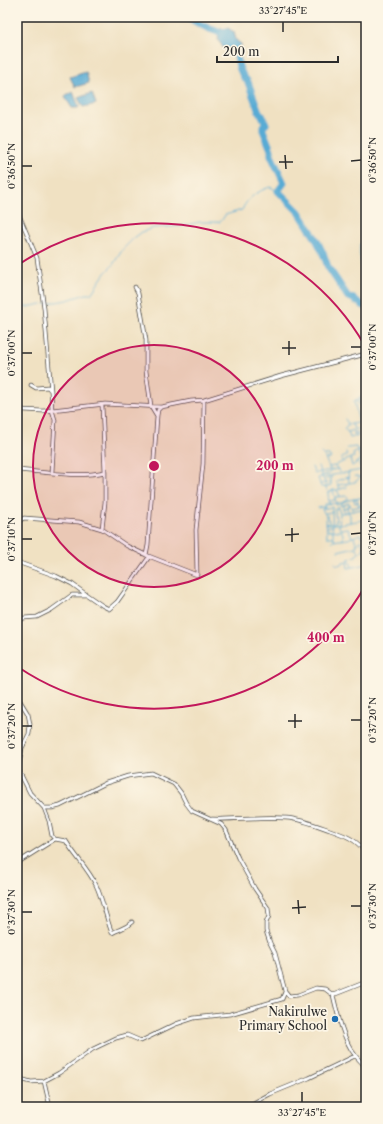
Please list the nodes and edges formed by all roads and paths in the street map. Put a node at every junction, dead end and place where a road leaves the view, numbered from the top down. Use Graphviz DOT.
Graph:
graph roads {
  1 [pos="17,210"];
  2 [pos="135,287"];
  3 [pos="366,354"];
  4 [pos="31,385"];
  5 [pos="51,391"];
  6 [pos="204,400"];
  7 [pos="102,405"];
  8 [pos="151,406"];
  9 [pos="17,408"];
  10 [pos="161,408"];
  11 [pos="52,410"];
  12 [pos="157,416"];
  13 [pos="17,470"];
  14 [pos="52,472"];
  15 [pos="105,472"];
  16 [pos="17,522"];
  17 [pos="102,529"];
  18 [pos="147,556"];
  19 [pos="17,562"];
  20 [pos="87,595"];
  21 [pos="17,622"];
  22 [pos="17,696"];
  23 [pos="44,808"];
  24 [pos="208,819"];
  25 [pos="55,839"];
  26 [pos="366,852"];
  27 [pos="17,863"];
  28 [pos="132,922"];
  29 [pos="366,982"];
  30 [pos="285,991"];
  31 [pos="333,995"];
  32 [pos="355,1056"];
  33 [pos="366,1067"];
  34 [pos="17,1078"];
  35 [pos="44,1081"];
  36 [pos="50,1107"];
  37 [pos="246,1107"];
  1 -- 5 [label="street"];
  2 -- 8 [label="street"];
  3 -- 6 [label="street"];
  4 -- 5 [label="street"];
  5 -- 11 [label="street"];
  6 -- 10 [label="street"];
  6 -- 18 [label="street"];
  7 -- 8 [label="street"];
  7 -- 11 [label="street"];
  7 -- 15 [label="street"];
  8 -- 10 [label="street"];
  8 -- 12 [label="street"];
  9 -- 11 [label="street"];
  10 -- 12 [label="street"];
  11 -- 14 [label="street"];
  12 -- 18 [label="street"];
  13 -- 14 [label="street"];
  14 -- 15 [label="street"];
  15 -- 17 [label="street"];
  16 -- 17 [label="street"];
  17 -- 18 [label="street"];
  18 -- 20 [label="street"];
  19 -- 20 [label="street"];
  20 -- 21 [label="street"];
  22 -- 23 [label="street"];
  23 -- 24 [label="street"];
  23 -- 25 [label="street"];
  24 -- 26 [label="street"];
  24 -- 30 [label="street"];
  25 -- 27 [label="street"];
  25 -- 28 [label="street"];
  29 -- 31 [label="street"];
  30 -- 31 [label="street"];
  30 -- 35 [label="street"];
  31 -- 32 [label="street"];
  32 -- 33 [label="street"];
  32 -- 37 [label="street"];
  34 -- 35 [label="street"];
  35 -- 36 [label="street"];
}
